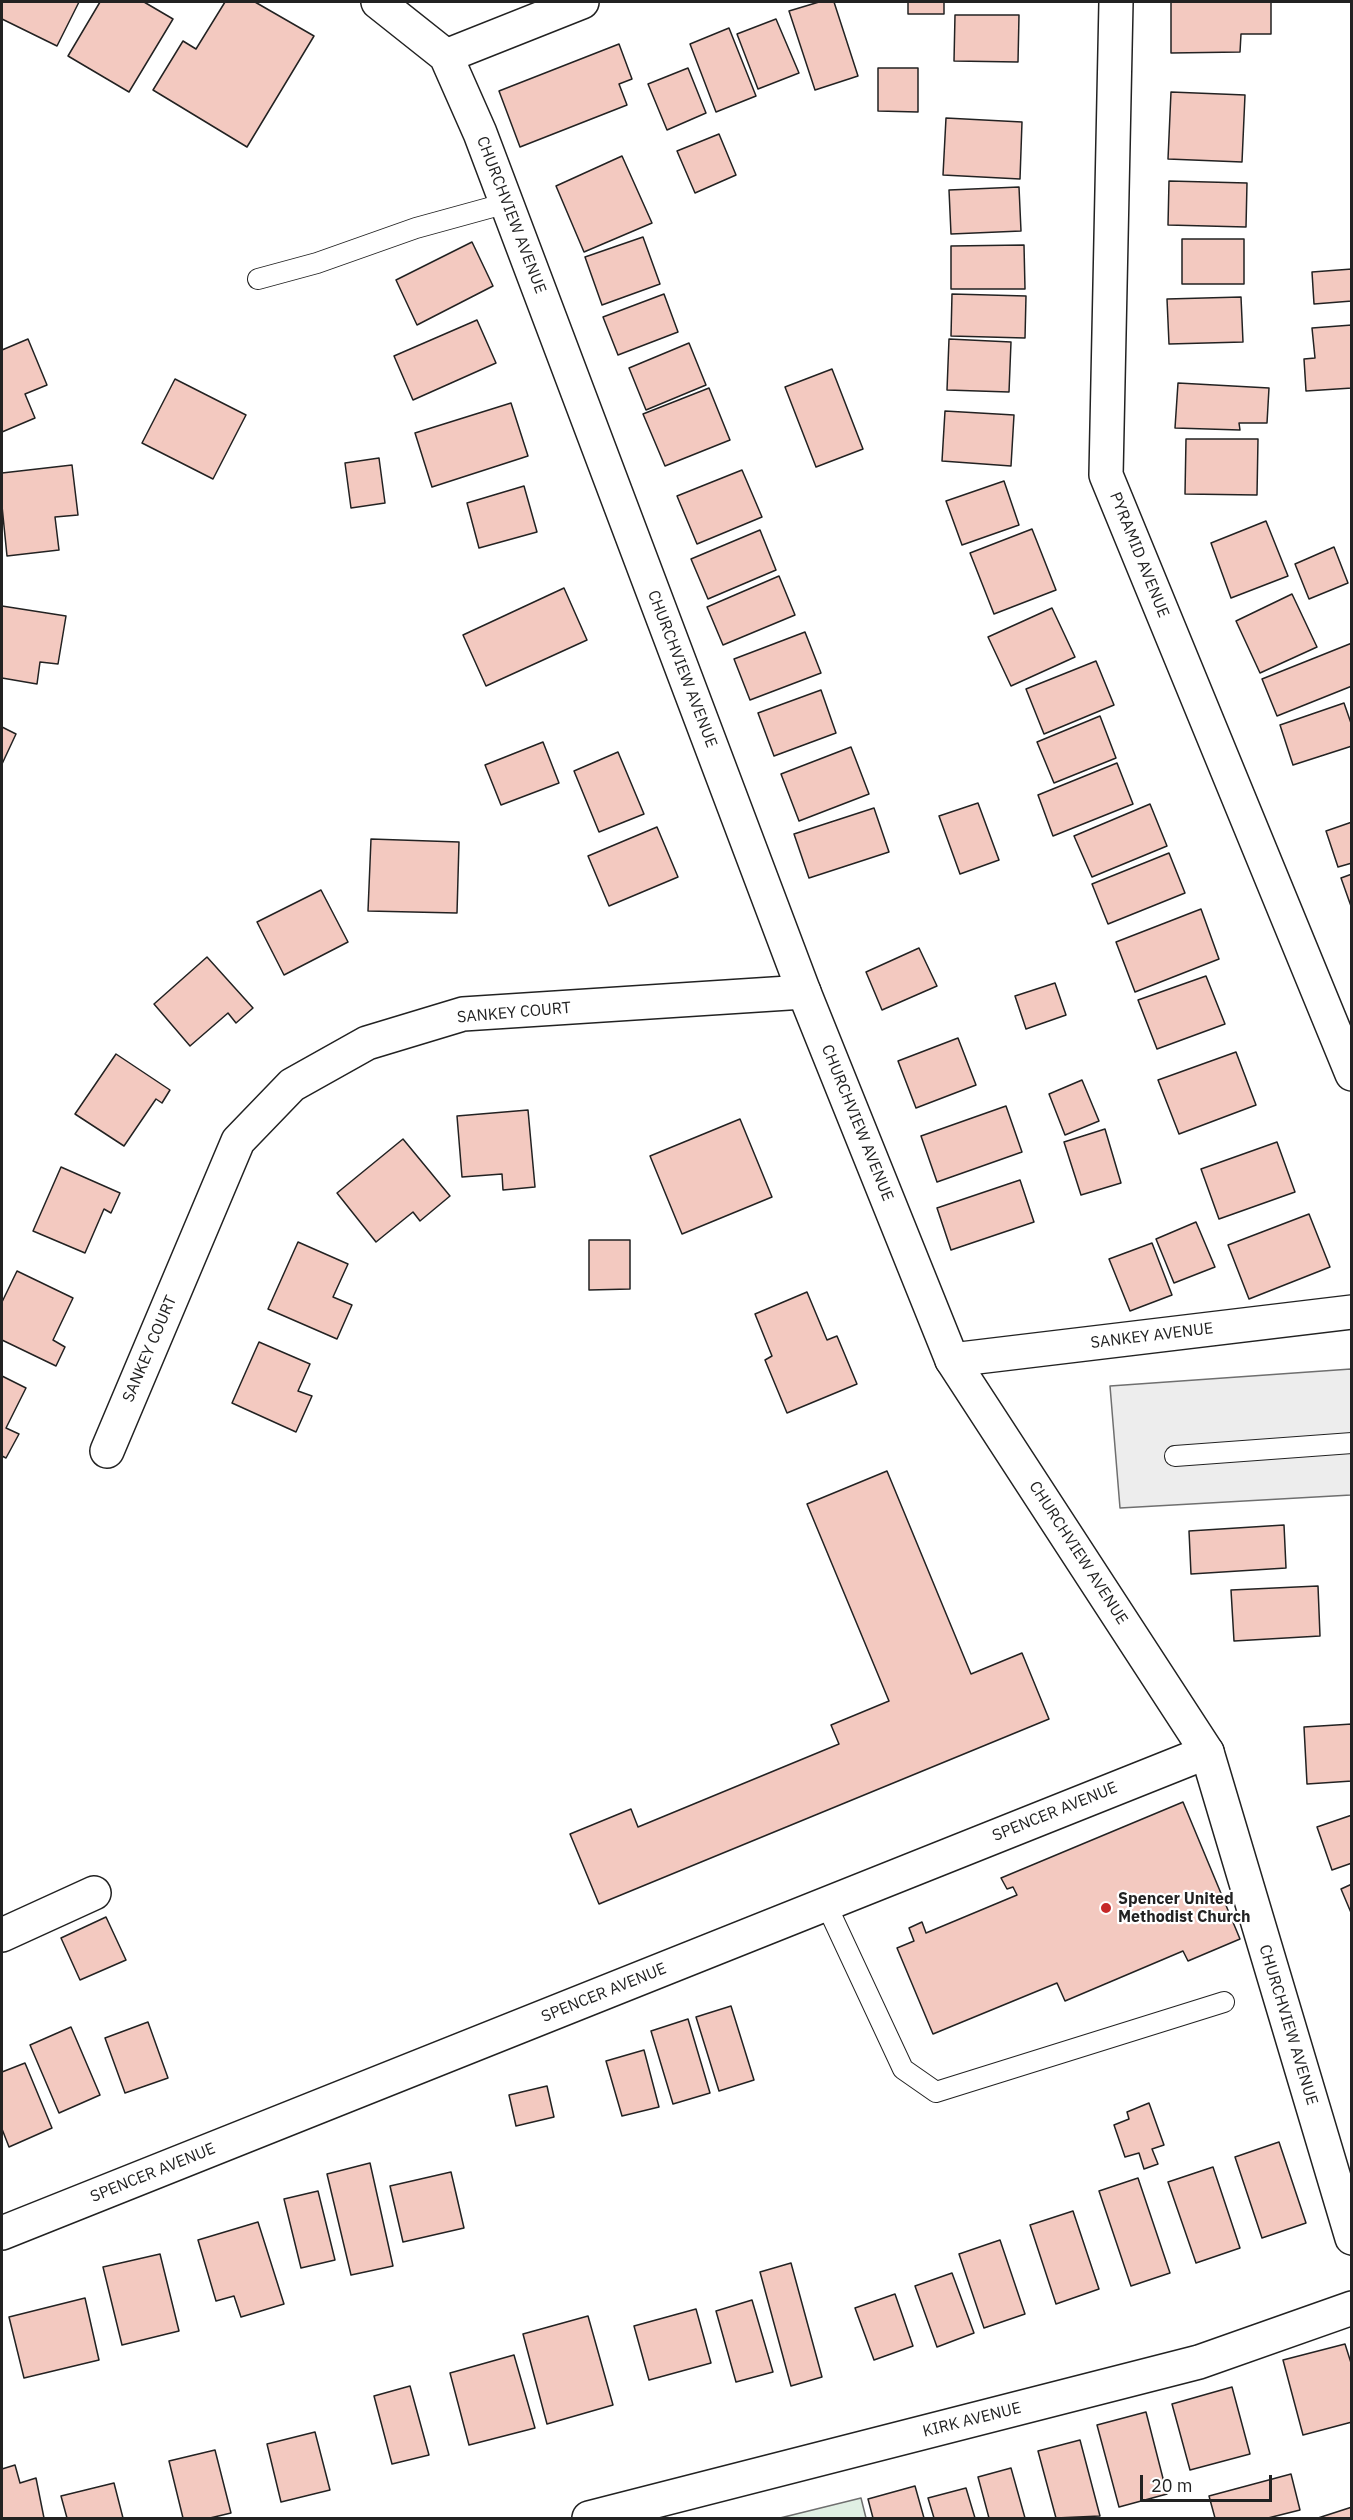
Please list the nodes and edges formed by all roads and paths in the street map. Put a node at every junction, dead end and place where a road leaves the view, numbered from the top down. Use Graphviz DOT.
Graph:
graph roads {
  1 [pos="378,2"];
  2 [pos="582,2"];
  3 [pos="1116,2"];
  4 [pos="446,56"];
  5 [pos="507,203"];
  6 [pos="258,279"];
  7 [pos="804,992"];
  8 [pos="1352,1074"];
  9 [pos="1352,1312"];
  10 [pos="952,1360"];
  11 [pos="1352,1443"];
  12 [pos="107,1451"];
  13 [pos="1175,1456"];
  14 [pos="1206,1752"];
  15 [pos="94,1893"];
  16 [pos="826,1904"];
  17 [pos="2,1935"];
  18 [pos="1224,2002"];
  19 [pos="2,2233"];
  20 [pos="1352,2238"];
  21 [pos="1352,2308"];
  22 [pos="589,2518"];
  1 -- 4 [label="street, CHURCHVIEW AVENUE"];
  2 -- 4 [label="street"];
  3 -- 8 [label="street, PYRAMID AVENUE"];
  4 -- 5 [label="street, CHURCHVIEW AVENUE"];
  5 -- 6 [label="lane"];
  5 -- 7 [label="street, CHURCHVIEW AVENUE"];
  7 -- 10 [label="street, CHURCHVIEW AVENUE"];
  7 -- 12 [label="street, SANKEY COURT"];
  9 -- 10 [label="street, SANKEY AVENUE"];
  10 -- 14 [label="street, CHURCHVIEW AVENUE"];
  11 -- 13 [label="lane"];
  14 -- 16 [label="street, SPENCER AVENUE"];
  14 -- 20 [label="street, CHURCHVIEW AVENUE"];
  15 -- 17 [label="street"];
  16 -- 18 [label="lane"];
  16 -- 19 [label="street, SPENCER AVENUE"];
  21 -- 22 [label="street, KIRK AVENUE"];
}
